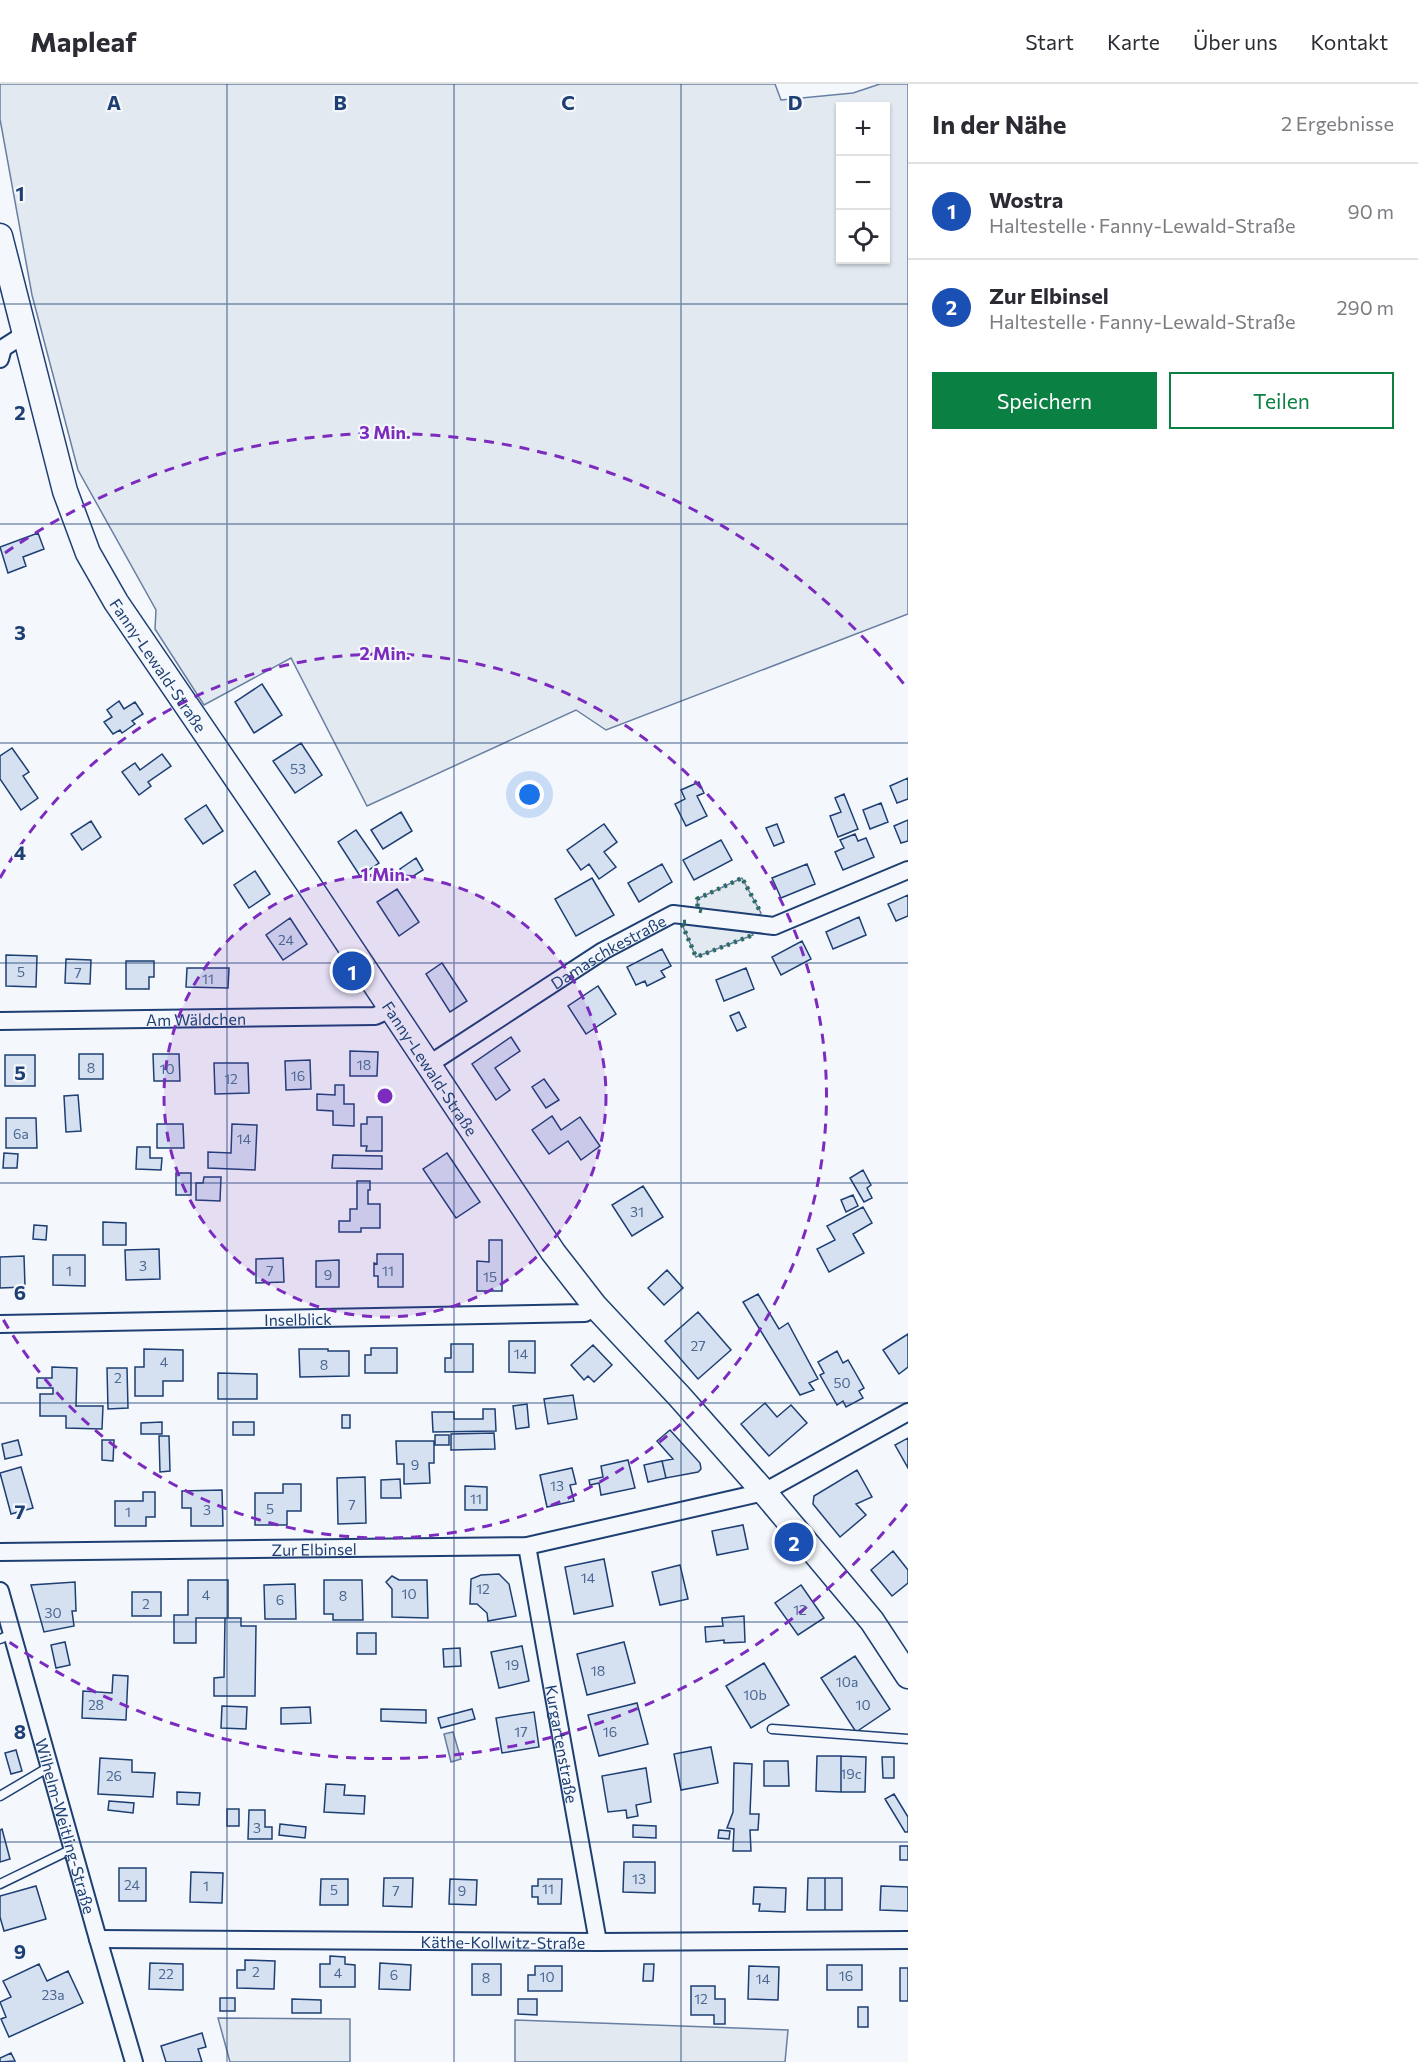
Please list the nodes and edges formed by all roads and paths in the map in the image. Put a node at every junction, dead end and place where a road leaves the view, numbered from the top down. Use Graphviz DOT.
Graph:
graph roads {
  1 [pos="0,236"];
  2 [pos="25,334"];
  3 [pos="0,359"];
  4 [pos="908,870"];
  5 [pos="390,1009"];
  6 [pos="0,1021"];
  7 [pos="428,1065"];
  8 [pos="595,1306"];
  9 [pos="0,1324"];
  10 [pos="908,1412"];
  11 [pos="764,1492"];
  12 [pos="527,1546"];
  13 [pos="0,1552"];
  14 [pos="0,1591"];
  15 [pos="6,1637"];
  16 [pos="908,1676"];
  17 [pos="772,1729"];
  18 [pos="908,1739"];
  19 [pos="49,1767"];
  20 [pos="0,1796"];
  21 [pos="72,1849"];
  22 [pos="0,1884"];
  23 [pos="98,1939"];
  24 [pos="908,1940"];
  25 [pos="598,1942"];
  26 [pos="134,2062"];
  1 -- 2 [label="street"];
  2 -- 3 [label="street"];
  2 -- 5 [label="street, Fanny-Lewald-Straße"];
  4 -- 7 [label="street, Damaschkestraße"];
  5 -- 6 [label="street, Am Wäldchen"];
  5 -- 7 [label="street, Fanny-Lewald-Straße"];
  7 -- 8 [label="street, Fanny-Lewald-Straße"];
  8 -- 9 [label="street, Inselblick"];
  8 -- 11 [label="street, Fanny-Lewald-Straße"];
  10 -- 11 [label="street, Zur Elbinsel"];
  11 -- 12 [label="street, Zur Elbinsel"];
  11 -- 16 [label="street, Fanny-Lewald-Straße"];
  12 -- 13 [label="street, Zur Elbinsel"];
  12 -- 25 [label="street, Kurgartenstraße"];
  14 -- 15 [label="street, Wilhelm-Weitling-Straße"];
  15 -- 19 [label="street, Wilhelm-Weitling-Straße"];
  17 -- 18 [label="lane"];
  19 -- 20 [label="lane"];
  19 -- 21 [label="street, Wilhelm-Weitling-Straße"];
  21 -- 22 [label="lane"];
  21 -- 23 [label="street, Wilhelm-Weitling-Straße"];
  23 -- 25 [label="street, Käthe-Kollwitz-Straße"];
  23 -- 26 [label="street, Wilhelm-Weitling-Straße"];
  24 -- 25 [label="street, Käthe-Kollwitz-Straße"];
}
